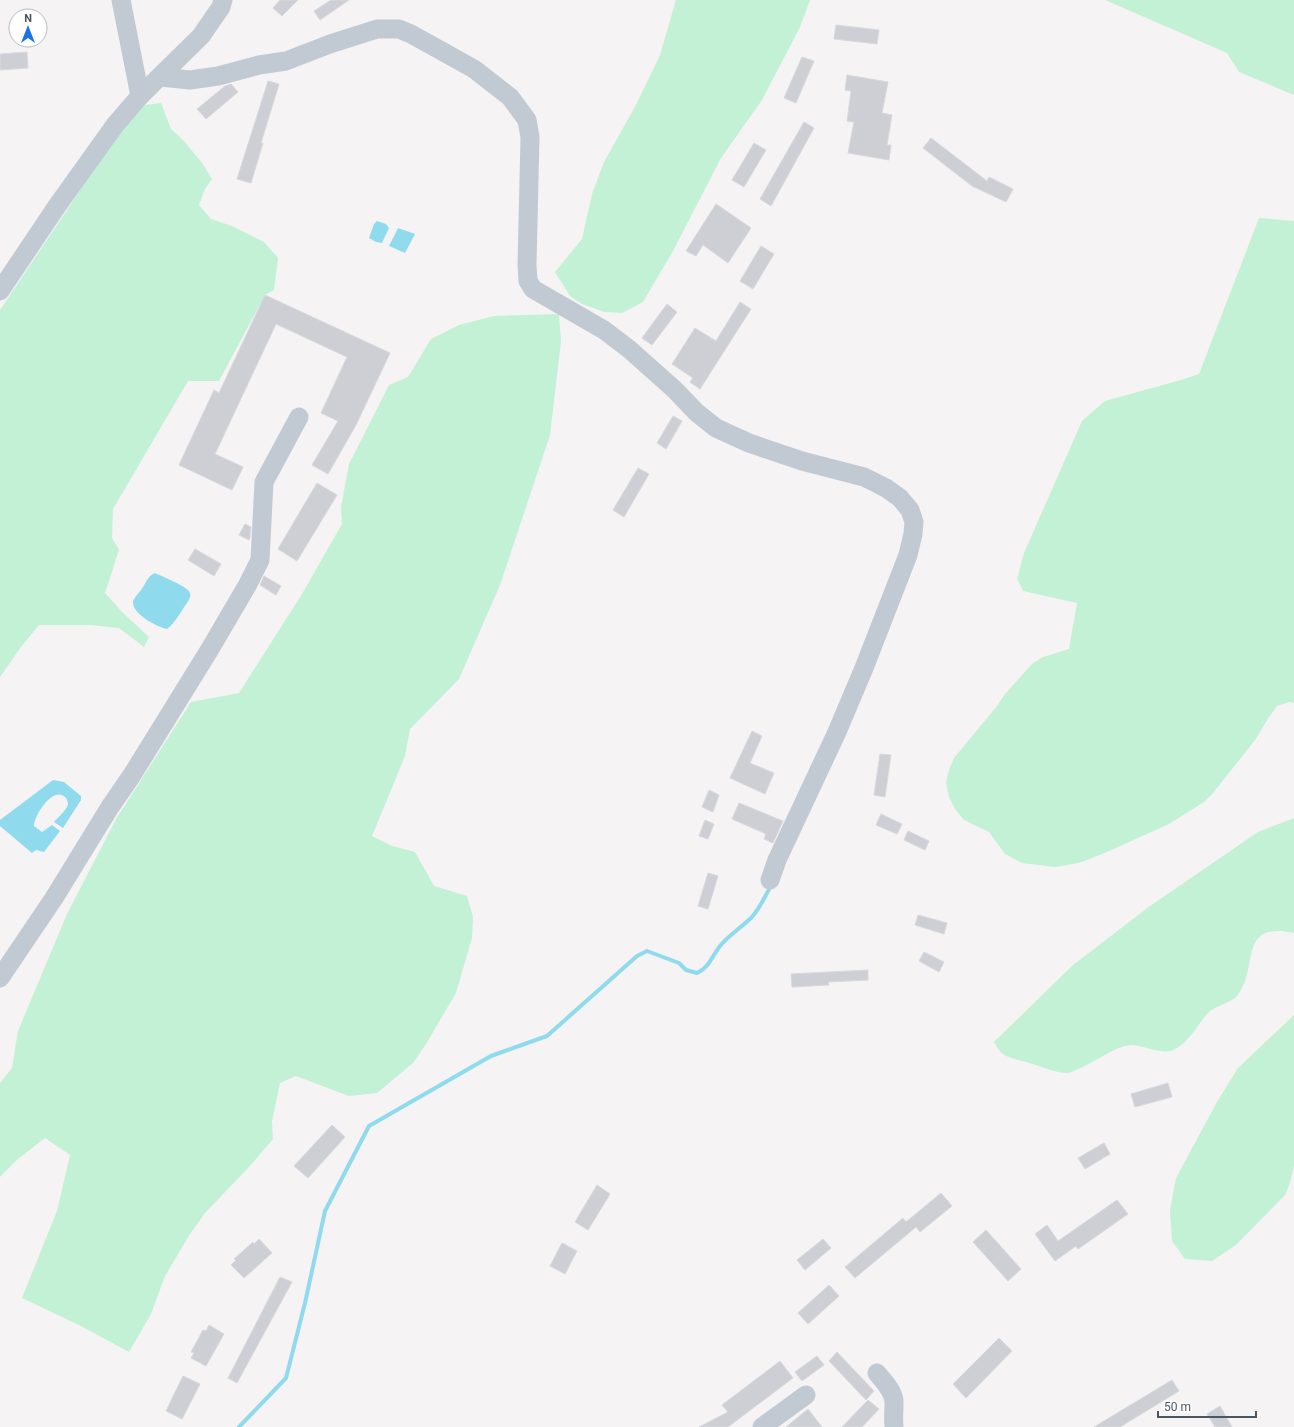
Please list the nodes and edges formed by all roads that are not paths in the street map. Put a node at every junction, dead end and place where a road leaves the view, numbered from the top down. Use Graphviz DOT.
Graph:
graph roads {
  1 [pos="120,0"];
  2 [pos="223,0"];
  3 [pos="160,77"];
  4 [pos="140,96"];
  5 [pos="0,292"];
  6 [pos="299,417"];
  7 [pos="770,880"];
  8 [pos="0,978"];
  9 [pos="877,1373"];
  10 [pos="806,1395"];
  11 [pos="762,1427"];
  12 [pos="894,1427"];
  1 -- 4 [label="street"];
  2 -- 3 [label="street"];
  3 -- 4 [label="street"];
  3 -- 7 [label="street"];
  4 -- 5 [label="street"];
  6 -- 8 [label="street"];
  9 -- 12 [label="street"];
  10 -- 11 [label="street"];
}
